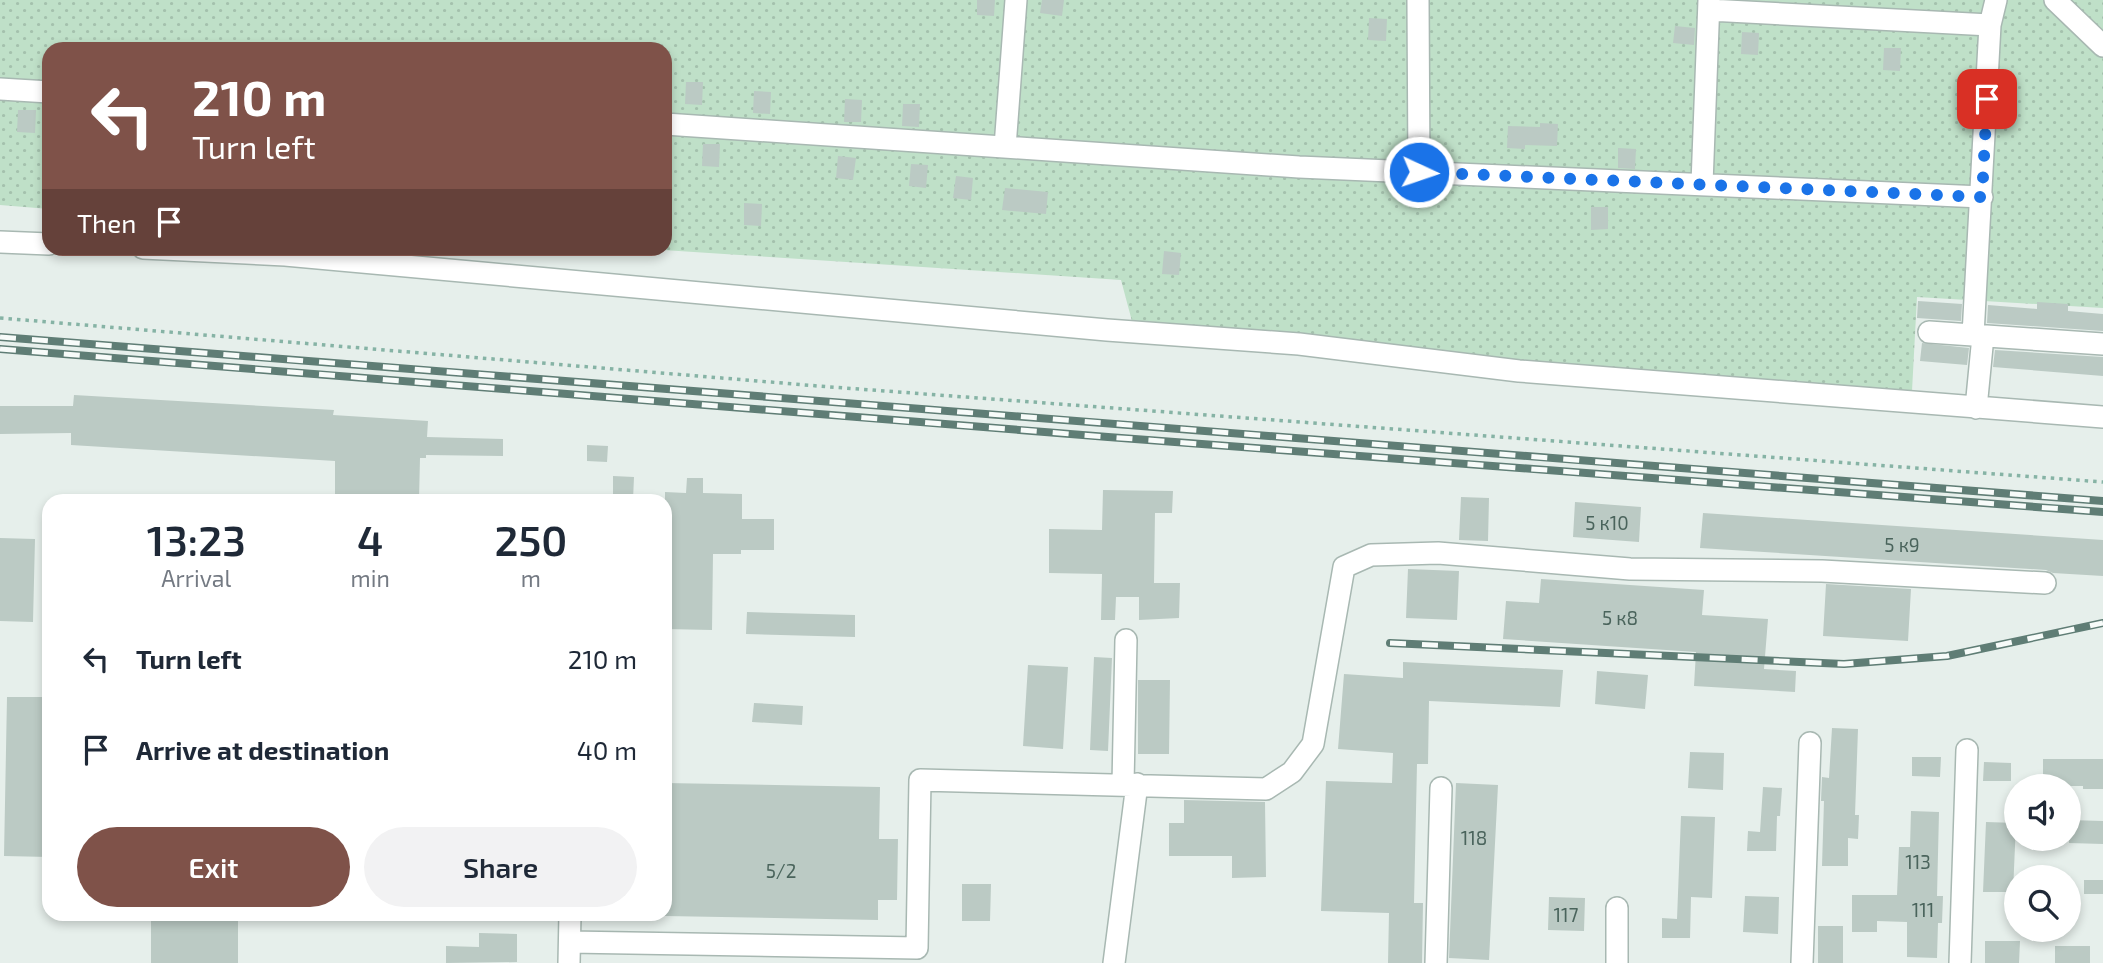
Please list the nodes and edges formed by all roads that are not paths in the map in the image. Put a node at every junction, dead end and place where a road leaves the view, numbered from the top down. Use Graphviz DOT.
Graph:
graph roads {
  1 [pos="1016,0"];
  2 [pos="1418,0"];
  3 [pos="1996,0"];
  4 [pos="2055,0"];
  5 [pos="1709,5"];
  6 [pos="1990,25"];
  7 [pos="2103,46"];
  8 [pos="0,89"];
  9 [pos="42,92"];
  10 [pos="672,124"];
  11 [pos="1005,147"];
  12 [pos="1419,172"];
  13 [pos="1703,184"];
  14 [pos="1982,197"];
  15 [pos="0,242"];
  16 [pos="42,244"];
  17 [pos="296,256"];
  18 [pos="1929,332"];
  19 [pos="1978,336"];
  20 [pos="2103,344"];
  21 [pos="1976,408"];
  22 [pos="2103,418"];
  23 [pos="2045,583"];
  24 [pos="1126,639"];
  25 [pos="1810,743"];
  26 [pos="1966,750"];
  27 [pos="1130,784"];
  28 [pos="1441,788"];
  29 [pos="1617,908"];
  30 [pos="570,921"];
  31 [pos="569,953"];
  32 [pos="1114,963"];
  33 [pos="1436,963"];
  34 [pos="1617,963"];
  35 [pos="1802,963"];
  36 [pos="1961,963"];
  1 -- 11 [label="street"];
  2 -- 12 [label="street"];
  3 -- 6 [label="street"];
  4 -- 7 [label="street"];
  5 -- 6 [label="street"];
  5 -- 13 [label="street"];
  6 -- 14 [label="street"];
  8 -- 9 [label="street"];
  10 -- 11 [label="street"];
  11 -- 12 [label="street"];
  12 -- 13 [label="street"];
  13 -- 14 [label="street"];
  14 -- 19 [label="street"];
  15 -- 16 [label="street"];
  17 -- 21 [label="street"];
  18 -- 19 [label="street"];
  19 -- 20 [label="street"];
  19 -- 21 [label="street"];
  21 -- 22 [label="street"];
  23 -- 27 [label="street"];
  24 -- 27 [label="street"];
  25 -- 35 [label="street"];
  26 -- 36 [label="street"];
  27 -- 31 [label="street"];
  27 -- 32 [label="street"];
  28 -- 33 [label="street"];
  29 -- 34 [label="street"];
  30 -- 31 [label="street"];
}
